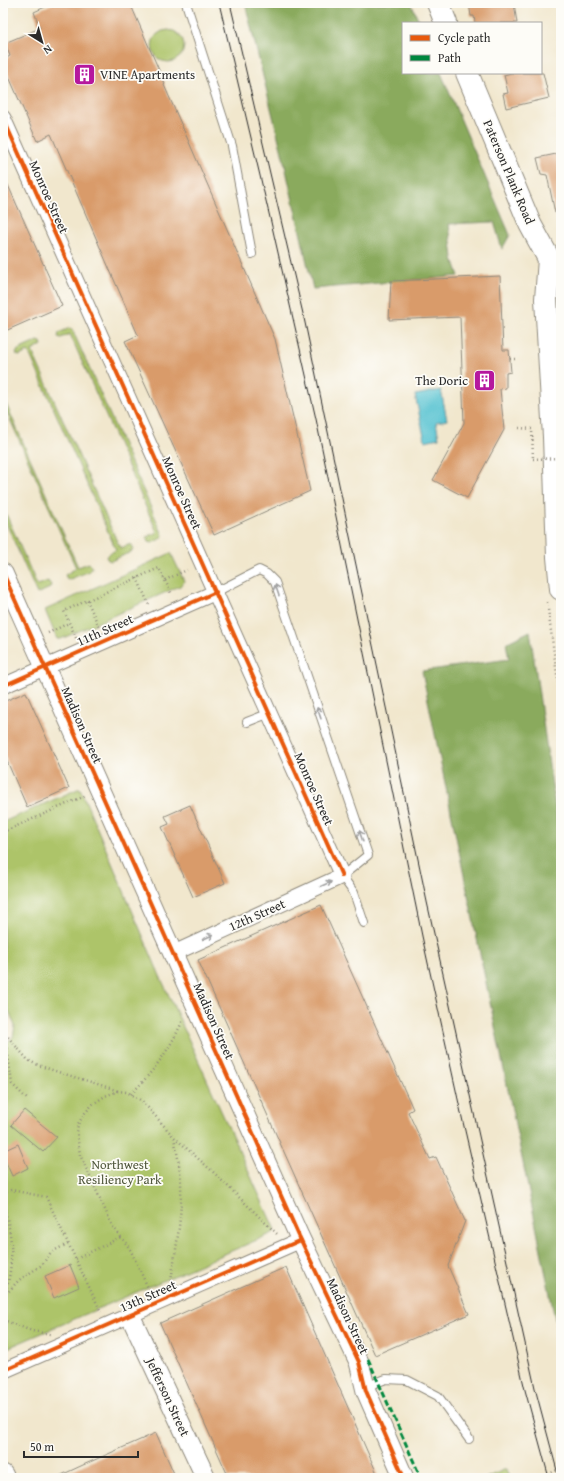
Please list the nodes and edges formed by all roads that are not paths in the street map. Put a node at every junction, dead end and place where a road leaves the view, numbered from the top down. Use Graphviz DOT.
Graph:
graph roads {
  1 [pos="186,3"];
  2 [pos="438,3"];
  3 [pos="446,22"];
  4 [pos="467,74"];
  5 [pos="3,118"];
  6 [pos="252,254"];
  7 [pos="555,258"];
  8 [pos="3,573"];
  9 [pos="216,592"];
  10 [pos="554,592"];
  11 [pos="46,667"];
  12 [pos="3,686"];
  13 [pos="270,713"];
  14 [pos="248,722"];
  15 [pos="342,876"];
  16 [pos="364,924"];
  17 [pos="172,954"];
  18 [pos="301,1240"];
  19 [pos="130,1315"];
  20 [pos="3,1371"];
  21 [pos="365,1387"];
  22 [pos="469,1440"];
  23 [pos="3,1474"];
  24 [pos="5,1478"];
  25 [pos="206,1478"];
  26 [pos="404,1478"];
  1 -- 6 [label="lane"];
  2 -- 3 [label="main road"];
  4 -- 7 [label="main road, Paterson Plank Road"];
  5 -- 9 [label="street, Monroe Street"];
  7 -- 10 [label="main road"];
  8 -- 11 [label="street, Madison Street"];
  9 -- 11 [label="street, 11th Street"];
  9 -- 13 [label="street, Monroe Street"];
  15 -- 9 [label="lane, one-way"];
  11 -- 12 [label="street, 11th Street"];
  11 -- 17 [label="street, Madison Street"];
  13 -- 14 [label="lane"];
  13 -- 15 [label="street, Monroe Street"];
  15 -- 16 [label="lane"];
  17 -- 15 [label="street, 12th Street, one-way"];
  17 -- 18 [label="street, Madison Street"];
  18 -- 19 [label="street, 13th Street"];
  18 -- 21 [label="street, Madison Street"];
  19 -- 20 [label="street, 13th Street"];
  19 -- 25 [label="street, Jefferson Street"];
  21 -- 22 [label="lane"];
  21 -- 26 [label="street, Madison Street"];
  23 -- 24 [label="street"];
}
